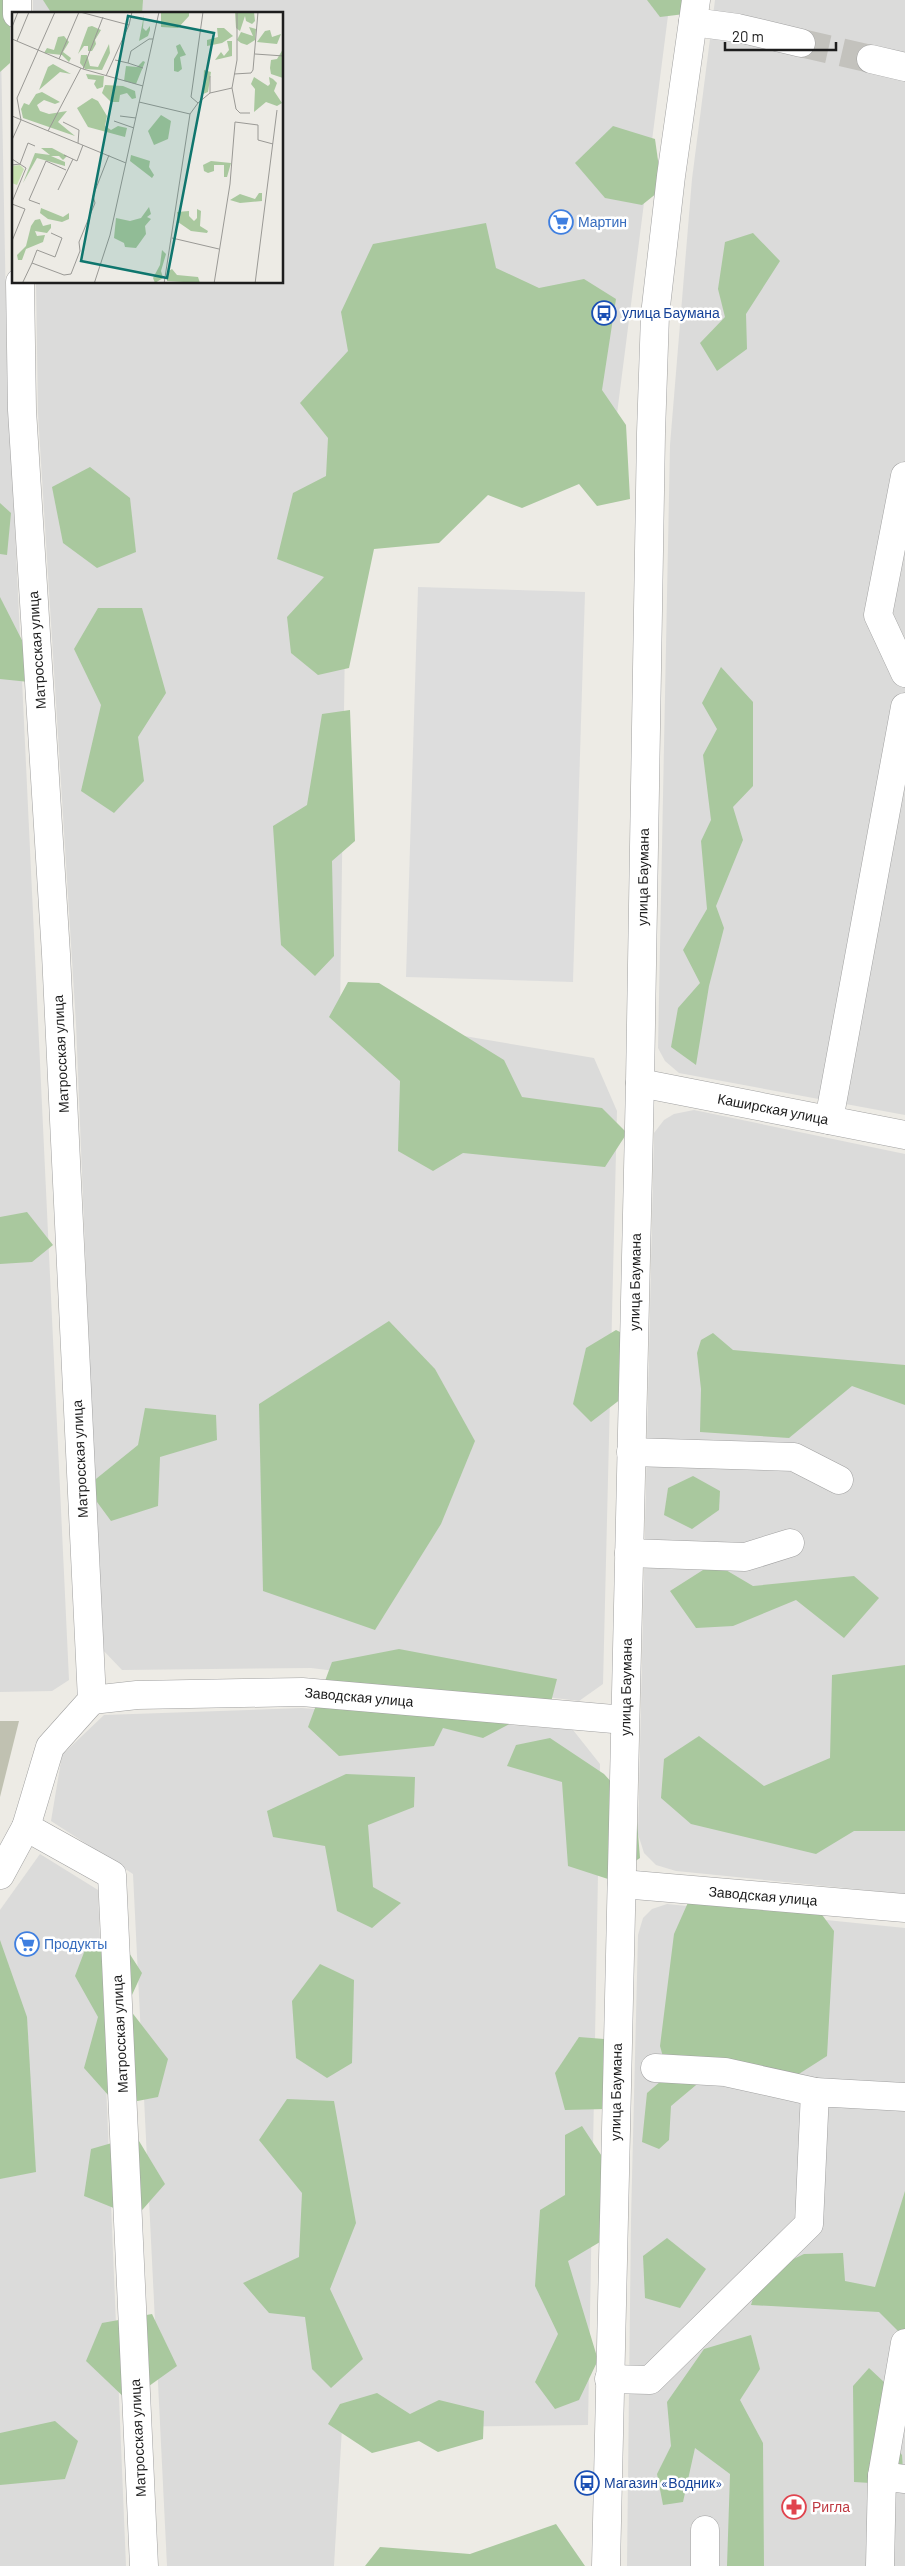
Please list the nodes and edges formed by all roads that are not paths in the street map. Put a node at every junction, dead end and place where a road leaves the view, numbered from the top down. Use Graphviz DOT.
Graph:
graph roads {
  1 [pos="695,11"];
  2 [pos="801,42"];
  3 [pos="871,59"];
  4 [pos="905,67"];
  5 [pos="20,284"];
  6 [pos="11,410"];
  7 [pos="905,476"];
  8 [pos="905,673"];
  9 [pos="905,707"];
  10 [pos="640,1083"];
  11 [pos="829,1120"];
  12 [pos="905,1135"];
  13 [pos="632,1452"];
  14 [pos="838,1480"];
  15 [pos="790,1543"];
  16 [pos="629,1553"];
  17 [pos="92,1700"];
  18 [pos="625,1720"];
  19 [pos="26,1827"];
  20 [pos="0,1875"];
  21 [pos="622,1884"];
  22 [pos="905,1908"];
  23 [pos="655,2068"];
  24 [pos="815,2092"];
  25 [pos="905,2097"];
  26 [pos="905,2343"];
  27 [pos="609,2379"];
  28 [pos="894,2478"];
  29 [pos="705,2530"];
  30 [pos="144,2566"];
  31 [pos="606,2566"];
  32 [pos="705,2566"];
  33 [pos="880,2566"];
  1 -- 2 [label="street"];
  1 -- 10 [label="street, улица Баумана"];
  3 -- 4 [label="street"];
  5 -- 6 [label="street, Матросская улица"];
  6 -- 17 [label="street, Матросская улица"];
  7 -- 8 [label="street"];
  9 -- 11 [label="street"];
  10 -- 11 [label="street, Каширская улица"];
  10 -- 13 [label="street, улица Баумана"];
  11 -- 12 [label="street, Каширская улица"];
  13 -- 14 [label="street"];
  13 -- 16 [label="street, улица Баумана"];
  15 -- 16 [label="street"];
  16 -- 18 [label="street, улица Баумана"];
  17 -- 18 [label="street, Заводская улица"];
  17 -- 19 [label="street"];
  18 -- 21 [label="street, улица Баумана"];
  19 -- 20 [label="street"];
  19 -- 30 [label="street, Матросская улица"];
  21 -- 22 [label="street, Заводская улица"];
  21 -- 27 [label="street, улица Баумана"];
  23 -- 24 [label="street"];
  24 -- 25 [label="street"];
  24 -- 27 [label="street"];
  26 -- 28 [label="street"];
  27 -- 31 [label="street, улица Баумана"];
  28 -- 33 [label="street"];
  29 -- 32 [label="street"];
}
